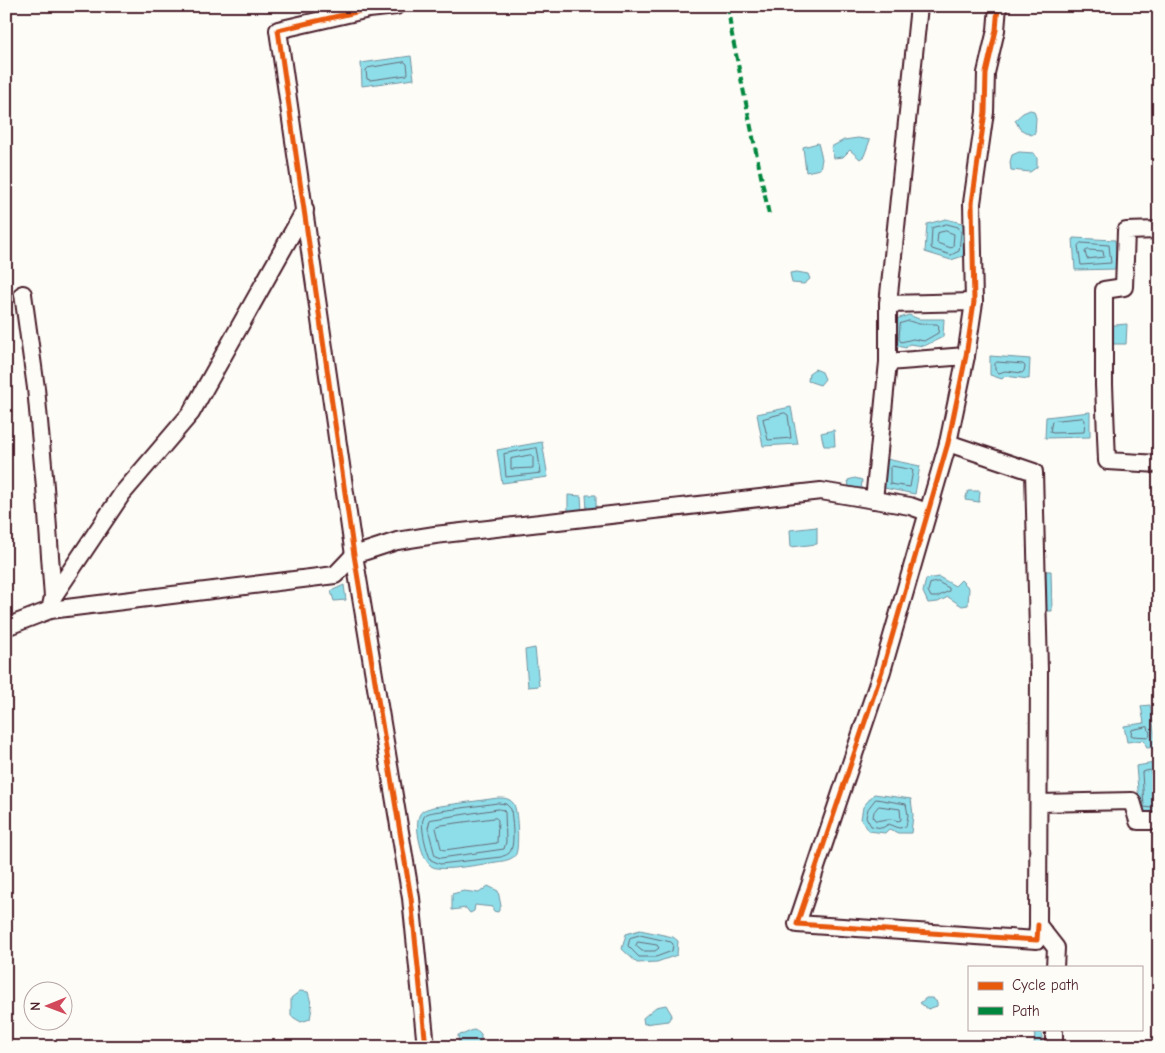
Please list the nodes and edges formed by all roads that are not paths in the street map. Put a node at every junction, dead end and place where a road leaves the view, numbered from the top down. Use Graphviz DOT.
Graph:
graph roads {
  1 [pos="396,6"];
  2 [pos="919,6"];
  3 [pos="998,6"];
  4 [pos="305,210"];
  5 [pos="1159,230"];
  6 [pos="23,294"];
  7 [pos="974,302"];
  8 [pos="888,304"];
  9 [pos="966,356"];
  10 [pos="888,362"];
  11 [pos="948,443"];
  12 [pos="1159,464"];
  13 [pos="874,500"];
  14 [pos="927,512"];
  15 [pos="354,555"];
  16 [pos="52,603"];
  17 [pos="6,627"];
  18 [pos="1038,803"];
  19 [pos="1159,822"];
  20 [pos="1038,925"];
  21 [pos="1055,966"];
  22 [pos="1054,1030"];
  23 [pos="426,1047"];
  24 [pos="1054,1047"];
  1 -- 4 [label="street"];
  2 -- 8 [label="street"];
  3 -- 7 [label="street"];
  4 -- 15 [label="street"];
  4 -- 16 [label="street"];
  5 -- 12 [label="street"];
  6 -- 16 [label="street"];
  7 -- 8 [label="street"];
  7 -- 9 [label="street"];
  8 -- 10 [label="street"];
  9 -- 10 [label="street"];
  9 -- 11 [label="street"];
  10 -- 13 [label="street"];
  11 -- 14 [label="street"];
  11 -- 18 [label="street"];
  13 -- 14 [label="street"];
  13 -- 15 [label="street"];
  14 -- 20 [label="street"];
  15 -- 16 [label="street"];
  15 -- 23 [label="street"];
  16 -- 17 [label="street"];
  18 -- 19 [label="street"];
  18 -- 20 [label="street"];
  20 -- 21 [label="street"];
  22 -- 24 [label="street"];
}
